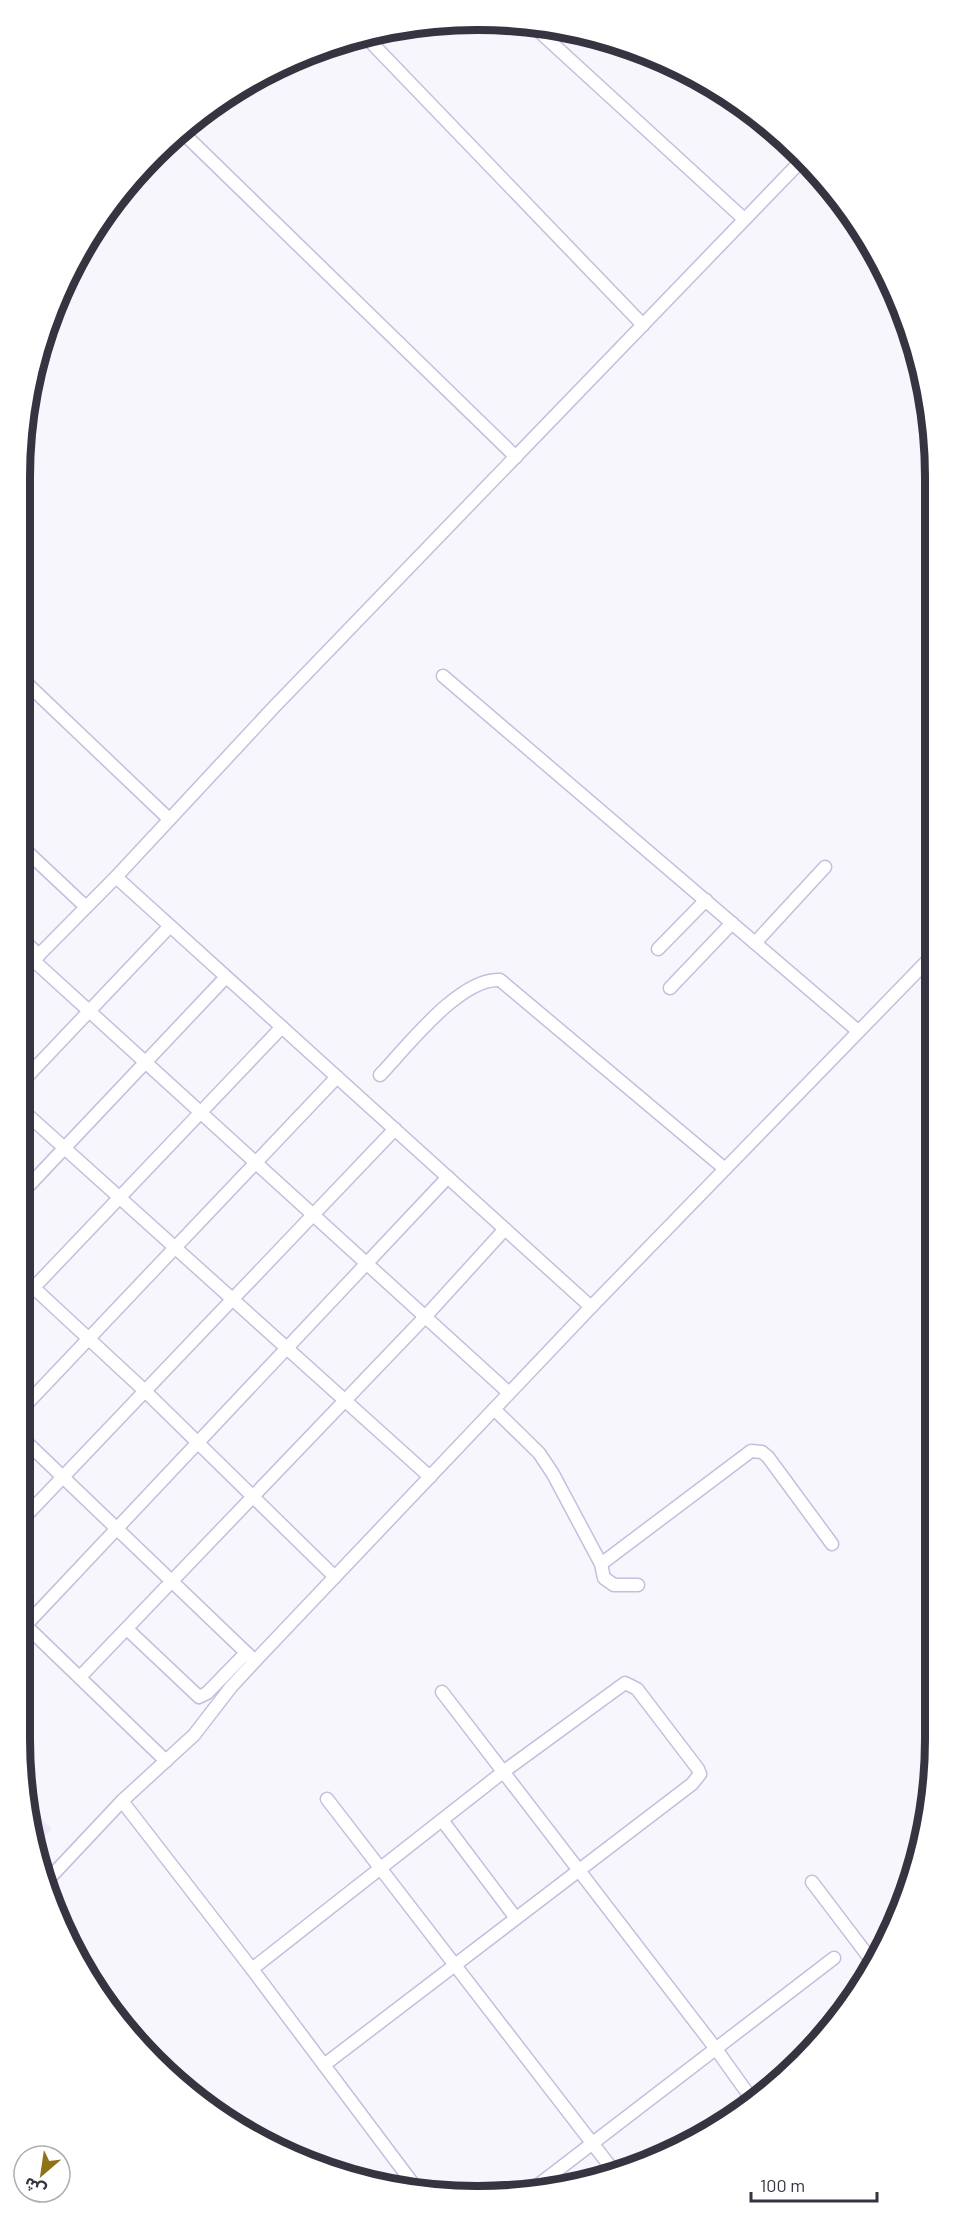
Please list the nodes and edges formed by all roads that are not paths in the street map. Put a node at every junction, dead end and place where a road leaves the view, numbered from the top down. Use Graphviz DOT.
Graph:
graph roads {
  1 [pos="543,35"];
  2 [pos="372,43"];
  3 [pos="187,137"];
  4 [pos="797,165"];
  5 [pos="744,219"];
  6 [pos="643,325"];
  7 [pos="516,457"];
  8 [pos="443,676"];
  9 [pos="30,687"];
  10 [pos="169,819"];
  11 [pos="30,854"];
  12 [pos="825,867"];
  13 [pos="116,877"];
  14 [pos="706,900"];
  15 [pos="86,907"];
  16 [pos="732,923"];
  17 [pos="170,926"];
  18 [pos="755,943"];
  19 [pos="658,949"];
  20 [pos="30,950"];
  21 [pos="36,958"];
  22 [pos="925,963"];
  23 [pos="30,964"];
  24 [pos="226,977"];
  25 [pos="670,988"];
  26 [pos="89,1011"];
  27 [pos="282,1027"];
  28 [pos="858,1031"];
  29 [pos="145,1062"];
  30 [pos="30,1073"];
  31 [pos="380,1075"];
  32 [pos="338,1077"];
  33 [pos="201,1113"];
  34 [pos="30,1117"];
  35 [pos="395,1129"];
  36 [pos="64,1148"];
  37 [pos="256,1163"];
  38 [pos="725,1169"];
  39 [pos="448,1177"];
  40 [pos="30,1184"];
  41 [pos="119,1198"];
  42 [pos="313,1215"];
  43 [pos="505,1229"];
  44 [pos="176,1249"];
  45 [pos="367,1264"];
  46 [pos="30,1285"];
  47 [pos="33,1288"];
  48 [pos="30,1291"];
  49 [pos="232,1300"];
  50 [pos="591,1307"];
  51 [pos="425,1317"];
  52 [pos="87,1337"];
  53 [pos="287,1349"];
  54 [pos="145,1391"];
  55 [pos="509,1393"];
  56 [pos="30,1400"];
  57 [pos="344,1400"];
  58 [pos="494,1409"];
  59 [pos="196,1442"];
  60 [pos="30,1446"];
  61 [pos="62,1477"];
  62 [pos="430,1477"];
  63 [pos="253,1496"];
  64 [pos="30,1511"];
  65 [pos="117,1530"];
  66 [pos="832,1544"];
  67 [pos="601,1564"];
  68 [pos="335,1577"];
  69 [pos="172,1582"];
  70 [pos="638,1585"];
  71 [pos="30,1615"];
  72 [pos="127,1629"];
  73 [pos="30,1630"];
  74 [pos="251,1657"];
  75 [pos="80,1677"];
  76 [pos="442,1692"];
  77 [pos="166,1761"];
  78 [pos="503,1772"];
  79 [pos="327,1799"];
  80 [pos="122,1801"];
  81 [pos="442,1820"];
  82 [pos="380,1868"];
  83 [pos="577,1869"];
  84 [pos="52,1876"];
  85 [pos="812,1882"];
  86 [pos="515,1917"];
  87 [pos="868,1956"];
  88 [pos="834,1958"];
  89 [pos="454,1964"];
  90 [pos="252,1969"];
  91 [pos="716,2049"];
  92 [pos="324,2065"];
  93 [pos="749,2095"];
  94 [pos="592,2143"];
  95 [pos="610,2166"];
  96 [pos="411,2181"];
  97 [pos="544,2181"];
  1 -- 5 [label="street"];
  2 -- 6 [label="street"];
  3 -- 7 [label="street"];
  4 -- 5 [label="street"];
  5 -- 6 [label="street"];
  6 -- 7 [label="street"];
  7 -- 10 [label="street"];
  8 -- 14 [label="street"];
  9 -- 10 [label="street"];
  10 -- 13 [label="street"];
  11 -- 15 [label="street"];
  12 -- 18 [label="street"];
  13 -- 15 [label="street"];
  13 -- 17 [label="street"];
  14 -- 16 [label="street"];
  14 -- 19 [label="street"];
  15 -- 21 [label="street"];
  16 -- 18 [label="street"];
  16 -- 25 [label="street"];
  17 -- 24 [label="street"];
  17 -- 26 [label="street"];
  18 -- 28 [label="street"];
  20 -- 21 [label="street"];
  21 -- 23 [label="street"];
  21 -- 26 [label="street"];
  22 -- 28 [label="street"];
  24 -- 27 [label="street"];
  24 -- 29 [label="street"];
  26 -- 29 [label="street"];
  26 -- 30 [label="street"];
  27 -- 32 [label="street"];
  27 -- 33 [label="street"];
  28 -- 38 [label="street"];
  29 -- 33 [label="street"];
  29 -- 36 [label="street"];
  31 -- 38 [label="street"];
  32 -- 35 [label="street"];
  32 -- 37 [label="street"];
  33 -- 37 [label="street"];
  33 -- 41 [label="street"];
  34 -- 36 [label="street"];
  35 -- 39 [label="street"];
  35 -- 42 [label="street"];
  36 -- 40 [label="street"];
  36 -- 41 [label="street"];
  37 -- 42 [label="street"];
  37 -- 44 [label="street"];
  38 -- 50 [label="street"];
  39 -- 43 [label="street"];
  39 -- 45 [label="street"];
  41 -- 44 [label="street"];
  41 -- 47 [label="street"];
  42 -- 45 [label="street"];
  42 -- 49 [label="street"];
  43 -- 50 [label="street"];
  43 -- 51 [label="street"];
  44 -- 49 [label="street"];
  44 -- 52 [label="street"];
  45 -- 51 [label="street"];
  45 -- 53 [label="street"];
  46 -- 47 [label="street"];
  47 -- 48 [label="street"];
  47 -- 52 [label="street"];
  49 -- 53 [label="street"];
  49 -- 54 [label="street"];
  50 -- 55 [label="street"];
  51 -- 55 [label="street"];
  51 -- 57 [label="street"];
  52 -- 54 [label="street"];
  52 -- 56 [label="street"];
  53 -- 57 [label="street"];
  53 -- 59 [label="street"];
  54 -- 59 [label="street"];
  54 -- 61 [label="street"];
  55 -- 58 [label="street"];
  57 -- 62 [label="street"];
  57 -- 63 [label="street"];
  58 -- 62 [label="street"];
  58 -- 67 [label="street"];
  59 -- 63 [label="street"];
  59 -- 65 [label="street"];
  60 -- 61 [label="street"];
  61 -- 64 [label="street"];
  61 -- 65 [label="street"];
  62 -- 68 [label="street"];
  63 -- 68 [label="street"];
  63 -- 69 [label="street"];
  65 -- 69 [label="street"];
  65 -- 71 [label="street"];
  66 -- 67 [label="street"];
  67 -- 70 [label="street"];
  68 -- 74 [label="street"];
  69 -- 72 [label="street"];
  69 -- 74 [label="street"];
  72 -- 74 [label="street"];
  72 -- 75 [label="street"];
  73 -- 75 [label="street"];
  74 -- 77 [label="street"];
  75 -- 77 [label="street"];
  76 -- 78 [label="street"];
  77 -- 80 [label="street"];
  78 -- 81 [label="street"];
  78 -- 83 [label="street"];
  78 -- 83 [label="street"];
  79 -- 82 [label="street"];
  80 -- 84 [label="street"];
  80 -- 90 [label="street"];
  81 -- 82 [label="street"];
  81 -- 86 [label="street"];
  82 -- 89 [label="street"];
  82 -- 90 [label="street"];
  83 -- 86 [label="street"];
  83 -- 91 [label="street"];
  85 -- 87 [label="street"];
  86 -- 89 [label="street"];
  88 -- 91 [label="street"];
  89 -- 92 [label="street"];
  89 -- 94 [label="street"];
  90 -- 92 [label="street"];
  91 -- 93 [label="street"];
  91 -- 94 [label="street"];
  92 -- 96 [label="street"];
  94 -- 95 [label="street"];
  94 -- 97 [label="street"];
}
